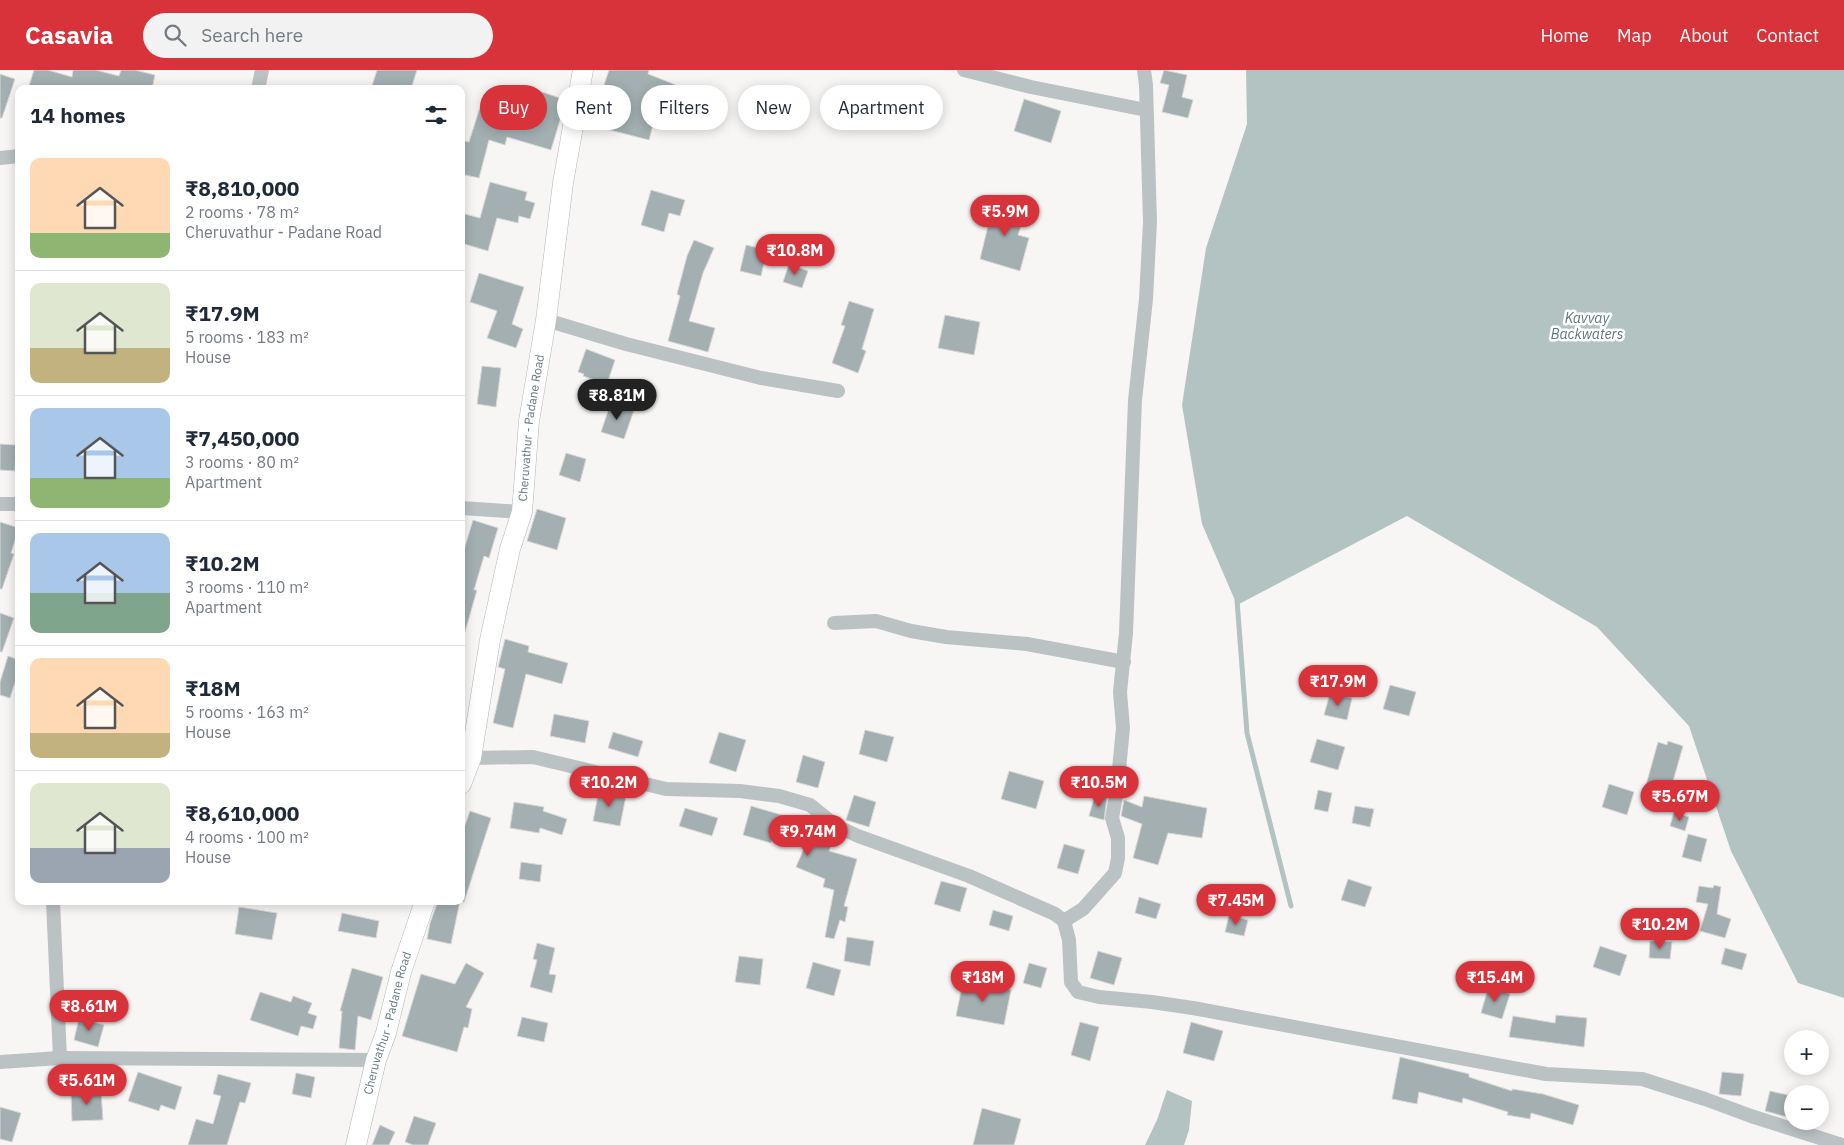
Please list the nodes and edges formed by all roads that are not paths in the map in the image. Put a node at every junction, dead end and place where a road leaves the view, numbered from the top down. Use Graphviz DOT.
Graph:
graph roads {
  1 [pos="262,70"];
  2 [pos="583,70"];
  3 [pos="964,70"];
  4 [pos="1144,70"];
  5 [pos="259,85"];
  6 [pos="1146,110"];
  7 [pos="15,156"];
  8 [pos="0,158"];
  9 [pos="546,320"];
  10 [pos="838,391"];
  11 [pos="0,504"];
  12 [pos="15,504"];
  13 [pos="465,508"];
  14 [pos="522,512"];
  15 [pos="834,623"];
  16 [pos="1124,662"];
  17 [pos="466,757"];
  18 [pos="53,905"];
  19 [pos="424,905"];
  20 [pos="1064,921"];
  21 [pos="60,1058"];
  22 [pos="376,1060"];
  23 [pos="0,1062"];
  24 [pos="356,1145"];
  25 [pos="1842,1145"];
  1 -- 5 [label="street"];
  2 -- 9 [label="main road, Cheruvathur - Padane Road"];
  3 -- 6 [label="street"];
  4 -- 6 [label="street"];
  6 -- 16 [label="street"];
  7 -- 8 [label="street"];
  9 -- 10 [label="street"];
  9 -- 14 [label="main road, Cheruvathur - Padane Road"];
  11 -- 12 [label="street"];
  13 -- 14 [label="street"];
  14 -- 17 [label="main road, Cheruvathur - Padane Road"];
  15 -- 16 [label="street"];
  16 -- 20 [label="street"];
  17 -- 20 [label="street"];
  18 -- 21 [label="street"];
  19 -- 22 [label="main road, Cheruvathur - Padane Road"];
  20 -- 25 [label="street"];
  21 -- 22 [label="street"];
  21 -- 23 [label="street"];
  22 -- 24 [label="main road, Cheruvathur - Padane Road"];
}
